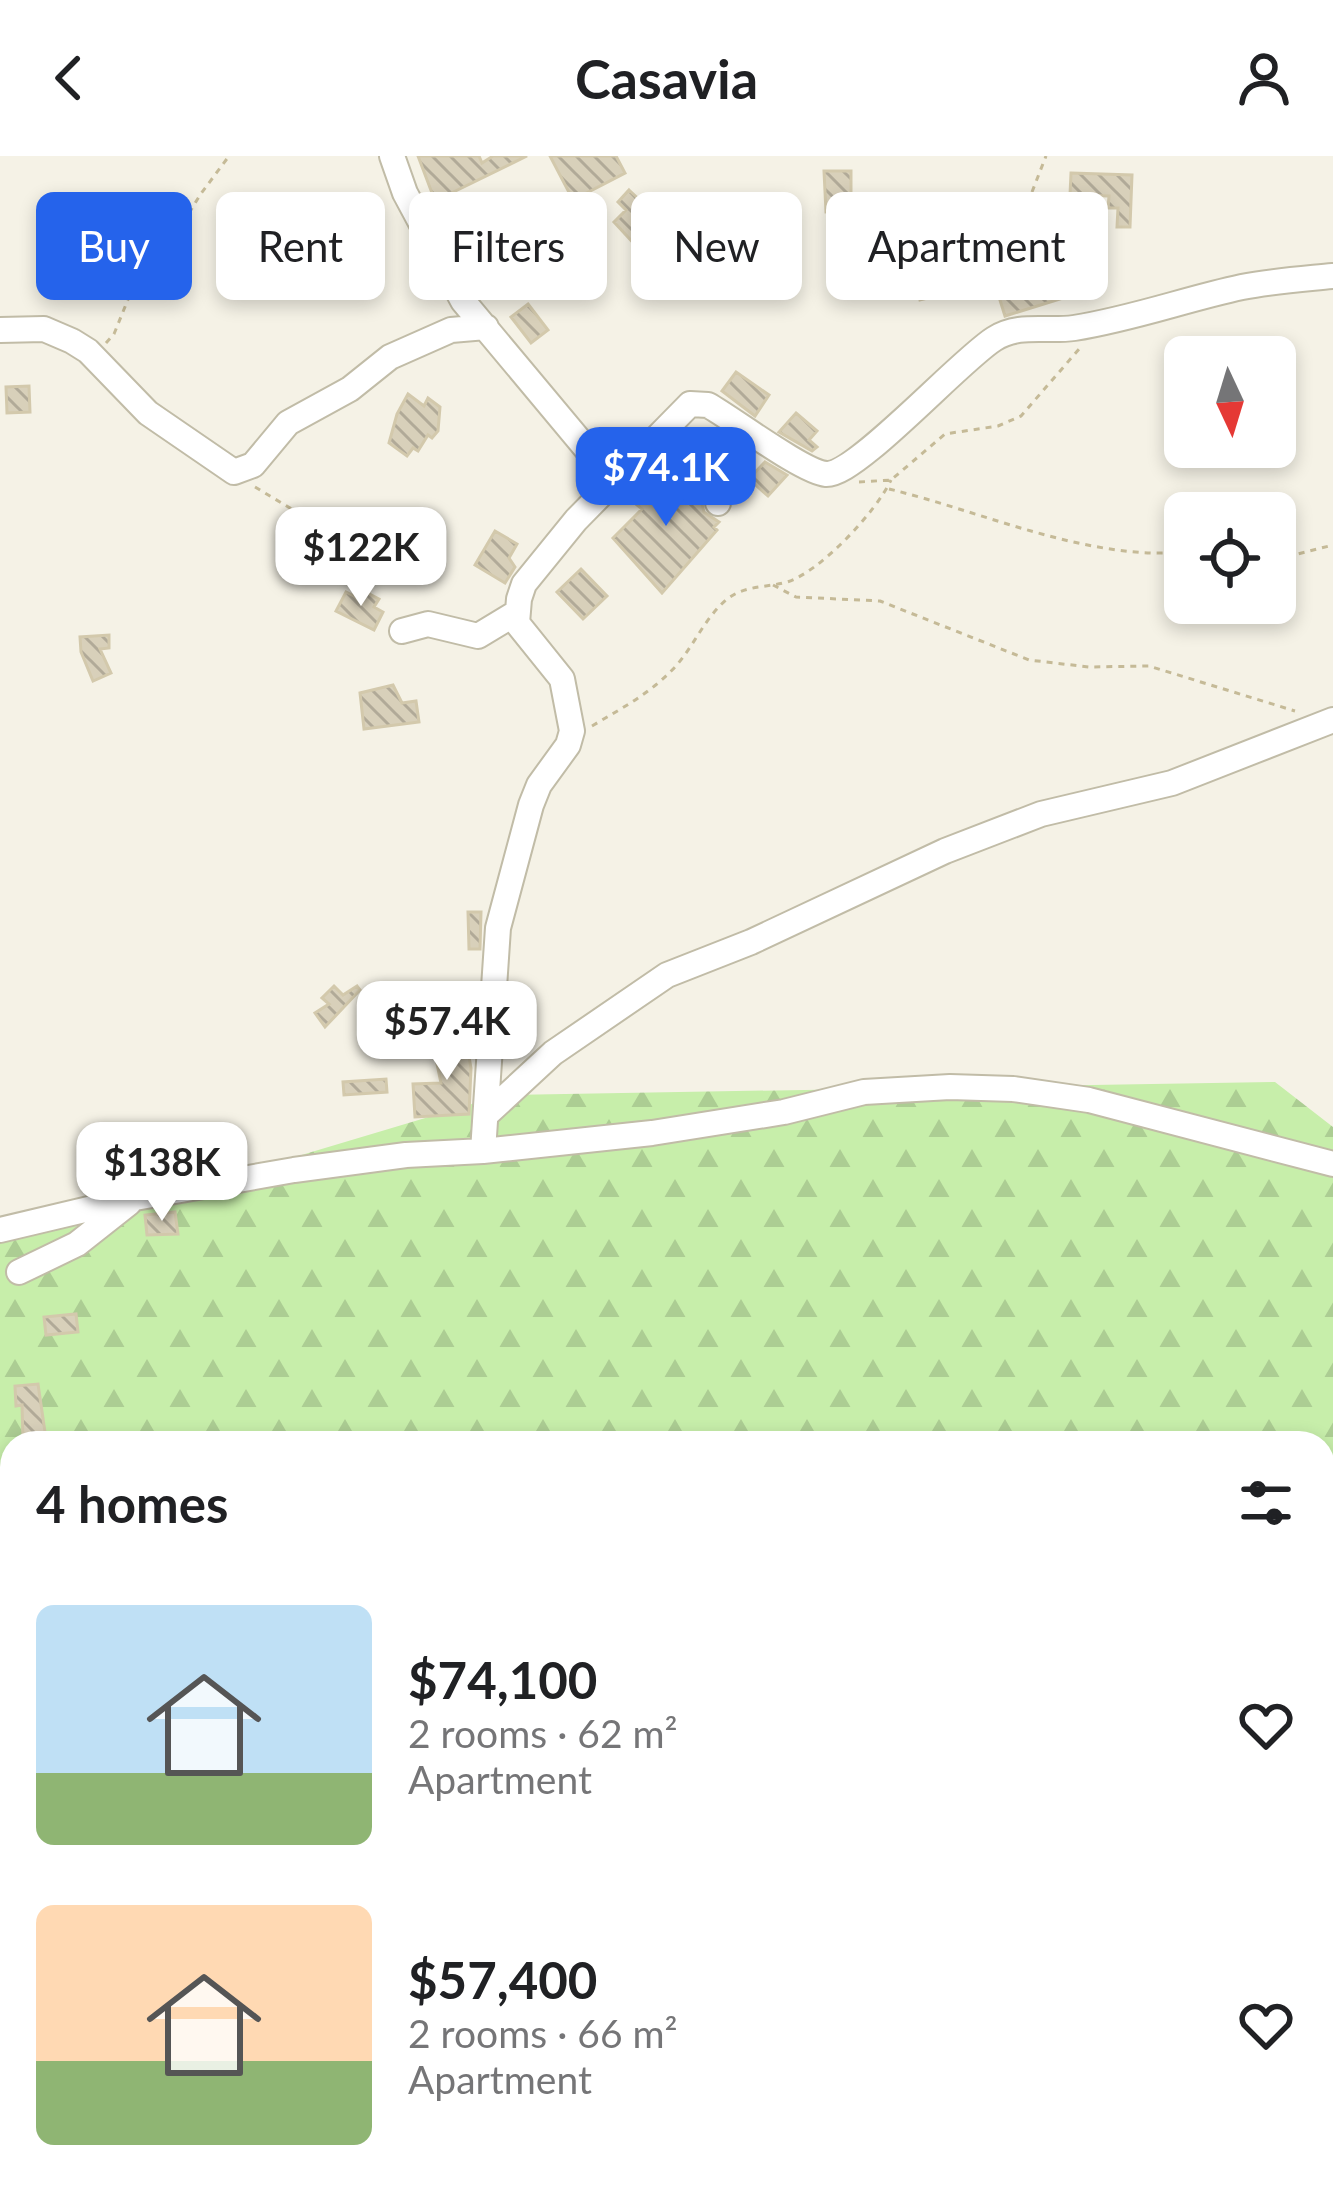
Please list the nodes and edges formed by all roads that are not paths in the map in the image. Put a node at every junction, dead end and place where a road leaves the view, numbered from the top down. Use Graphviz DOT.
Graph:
graph roads {
  1 [pos="392,156"];
  2 [pos="1333,276"];
  3 [pos="486,327"];
  4 [pos="0,331"];
  5 [pos="653,442"];
  6 [pos="614,483"];
  7 [pos="718,503"];
  8 [pos="517,613"];
  9 [pos="402,631"];
  10 [pos="1329,722"];
  11 [pos="486,1115"];
  12 [pos="483,1151"];
  13 [pos="1333,1164"];
  14 [pos="135,1198"];
  15 [pos="0,1230"];
  16 [pos="19,1272"];
  1 -- 3 [label="street"];
  2 -- 5 [label="street"];
  3 -- 4 [label="street"];
  3 -- 6 [label="street"];
  5 -- 6 [label="street"];
  5 -- 7 [label="street"];
  6 -- 8 [label="street"];
  8 -- 9 [label="street"];
  8 -- 11 [label="street"];
  10 -- 11 [label="street"];
  11 -- 12 [label="street"];
  12 -- 13 [label="street"];
  12 -- 14 [label="street"];
  14 -- 15 [label="street"];
  14 -- 16 [label="street"];
}
